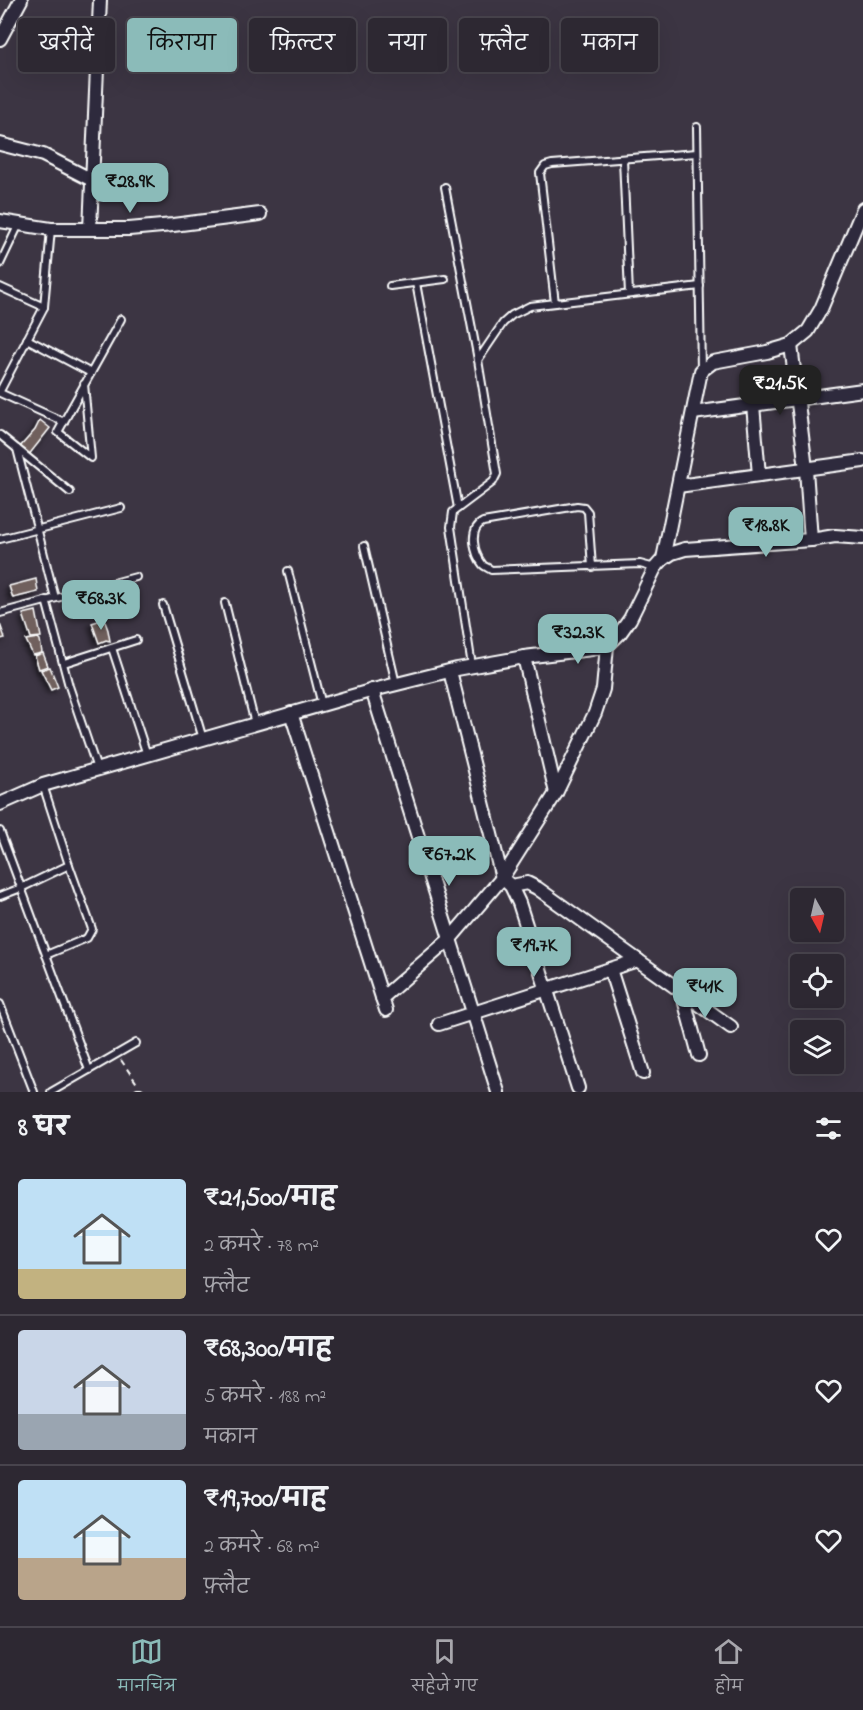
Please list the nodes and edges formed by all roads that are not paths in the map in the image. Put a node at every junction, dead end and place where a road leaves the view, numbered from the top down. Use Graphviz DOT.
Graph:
graph roads {
  1 [pos="21,0"];
  2 [pos="100,0"];
  3 [pos="0,39"];
  4 [pos="697,127"];
  5 [pos="0,144"];
  6 [pos="697,153"];
  7 [pos="622,159"];
  8 [pos="92,180"];
  9 [pos="445,187"];
  10 [pos="863,209"];
  11 [pos="260,214"];
  12 [pos="0,221"];
  13 [pos="19,224"];
  14 [pos="51,229"];
  15 [pos="90,229"];
  16 [pos="0,264"];
  17 [pos="445,279"];
  18 [pos="416,283"];
  19 [pos="390,286"];
  20 [pos="700,286"];
  21 [pos="0,287"];
  22 [pos="629,294"];
  23 [pos="555,303"];
  24 [pos="44,307"];
  25 [pos="121,319"];
  26 [pos="27,339"];
  27 [pos="791,345"];
  28 [pos="478,360"];
  29 [pos="707,360"];
  30 [pos="91,373"];
  31 [pos="84,384"];
  32 [pos="863,390"];
  33 [pos="0,392"];
  34 [pos="797,399"];
  35 [pos="753,405"];
  36 [pos="693,413"];
  37 [pos="64,422"];
  38 [pos="0,435"];
  39 [pos="17,448"];
  40 [pos="863,461"];
  41 [pos="806,469"];
  42 [pos="759,475"];
  43 [pos="678,486"];
  44 [pos="70,492"];
  45 [pos="121,508"];
  46 [pos="458,508"];
  47 [pos="37,529"];
  48 [pos="863,538"];
  49 [pos="0,539"];
  50 [pos="811,540"];
  51 [pos="364,546"];
  52 [pos="659,563"];
  53 [pos="592,567"];
  54 [pos="288,571"];
  55 [pos="136,577"];
  56 [pos="55,598"];
  57 [pos="46,600"];
  58 [pos="225,603"];
  59 [pos="163,606"];
  60 [pos="0,613"];
  61 [pos="136,640"];
  62 [pos="607,646"];
  63 [pos="112,648"];
  64 [pos="524,657"];
  65 [pos="64,663"];
  66 [pos="472,666"];
  67 [pos="450,670"];
  68 [pos="396,684"];
  69 [pos="372,690"];
  70 [pos="322,705"];
  71 [pos="291,713"];
  72 [pos="255,724"];
  73 [pos="203,739"];
  74 [pos="147,755"];
  75 [pos="97,769"];
  76 [pos="43,785"];
  77 [pos="556,793"];
  78 [pos="0,804"];
  79 [pos="0,831"];
  80 [pos="69,865"];
  81 [pos="506,882"];
  82 [pos="21,888"];
  83 [pos="0,896"];
  84 [pos="450,939"];
  85 [pos="46,955"];
  86 [pos="638,960"];
  87 [pos="610,969"];
  88 [pos="547,989"];
  89 [pos="682,992"];
  90 [pos="0,1004"];
  91 [pos="473,1013"];
  92 [pos="439,1024"];
  93 [pos="732,1027"];
  94 [pos="136,1043"];
  95 [pos="699,1055"];
  96 [pos="89,1070"];
  97 [pos="643,1073"];
  98 [pos="578,1088"];
  99 [pos="34,1092"];
  100 [pos="51,1092"];
  101 [pos="498,1092"];
  1 -- 3 [label="street"];
  2 -- 8 [label="street"];
  4 -- 6 [label="lane"];
  5 -- 8 [label="street"];
  6 -- 7 [label="lane"];
  6 -- 20 [label="lane"];
  7 -- 22 [label="lane"];
  7 -- 23 [label="lane"];
  8 -- 15 [label="street"];
  9 -- 28 [label="lane"];
  10 -- 27 [label="street"];
  11 -- 15 [label="street"];
  12 -- 13 [label="street"];
  13 -- 14 [label="street"];
  13 -- 16 [label="lane"];
  14 -- 15 [label="street"];
  14 -- 24 [label="lane"];
  17 -- 18 [label="lane"];
  18 -- 19 [label="lane"];
  18 -- 46 [label="lane"];
  20 -- 22 [label="lane"];
  20 -- 29 [label="lane"];
  21 -- 24 [label="lane"];
  22 -- 23 [label="lane"];
  23 -- 28 [label="lane"];
  24 -- 26 [label="lane"];
  25 -- 30 [label="lane"];
  26 -- 30 [label="lane"];
  26 -- 33 [label="lane"];
  27 -- 29 [label="street"];
  27 -- 34 [label="street"];
  28 -- 46 [label="lane"];
  29 -- 36 [label="street"];
  30 -- 31 [label="lane"];
  31 -- 37 [label="lane"];
  31 -- 37 [label="lane"];
  32 -- 34 [label="street"];
  33 -- 37 [label="lane"];
  34 -- 35 [label="street"];
  34 -- 41 [label="street"];
  35 -- 36 [label="street"];
  35 -- 42 [label="street"];
  36 -- 43 [label="street"];
  38 -- 39 [label="lane"];
  39 -- 44 [label="lane"];
  39 -- 47 [label="lane"];
  40 -- 41 [label="street"];
  41 -- 42 [label="street"];
  41 -- 50 [label="street"];
  42 -- 43 [label="street"];
  43 -- 52 [label="street"];
  45 -- 47 [label="lane"];
  46 -- 66 [label="lane"];
  47 -- 49 [label="lane"];
  47 -- 56 [label="lane"];
  48 -- 50 [label="street"];
  50 -- 52 [label="street"];
  51 -- 68 [label="lane"];
  52 -- 53 [label="lane"];
  52 -- 62 [label="street"];
  53 -- 53 [label="lane"];
  54 -- 70 [label="lane"];
  55 -- 56 [label="lane"];
  56 -- 57 [label="lane"];
  57 -- 60 [label="lane"];
  57 -- 65 [label="lane"];
  58 -- 72 [label="lane"];
  59 -- 73 [label="lane"];
  61 -- 63 [label="lane"];
  62 -- 64 [label="street"];
  62 -- 77 [label="street"];
  63 -- 65 [label="lane"];
  63 -- 74 [label="lane"];
  64 -- 66 [label="street"];
  64 -- 77 [label="street"];
  65 -- 75 [label="lane"];
  66 -- 67 [label="street"];
  67 -- 68 [label="street"];
  67 -- 81 [label="street"];
  68 -- 69 [label="street"];
  69 -- 70 [label="street"];
  69 -- 84 [label="street"];
  70 -- 71 [label="street"];
  71 -- 72 [label="street"];
  71 -- 84 [label="street"];
  72 -- 73 [label="street"];
  73 -- 74 [label="street"];
  74 -- 75 [label="street"];
  75 -- 76 [label="street"];
  76 -- 78 [label="street"];
  76 -- 80 [label="lane"];
  77 -- 81 [label="street"];
  79 -- 82 [label="lane"];
  80 -- 82 [label="lane"];
  80 -- 85 [label="lane"];
  81 -- 84 [label="street"];
  81 -- 86 [label="street"];
  81 -- 88 [label="street"];
  82 -- 83 [label="lane"];
  82 -- 85 [label="lane"];
  84 -- 91 [label="street"];
  85 -- 96 [label="lane"];
  86 -- 87 [label="street"];
  86 -- 89 [label="street"];
  87 -- 88 [label="street"];
  87 -- 97 [label="street"];
  88 -- 91 [label="street"];
  88 -- 98 [label="street"];
  89 -- 93 [label="street"];
  89 -- 95 [label="street"];
  90 -- 99 [label="lane"];
  91 -- 92 [label="street"];
  91 -- 101 [label="street"];
  94 -- 96 [label="lane"];
  96 -- 100 [label="lane"];
}
